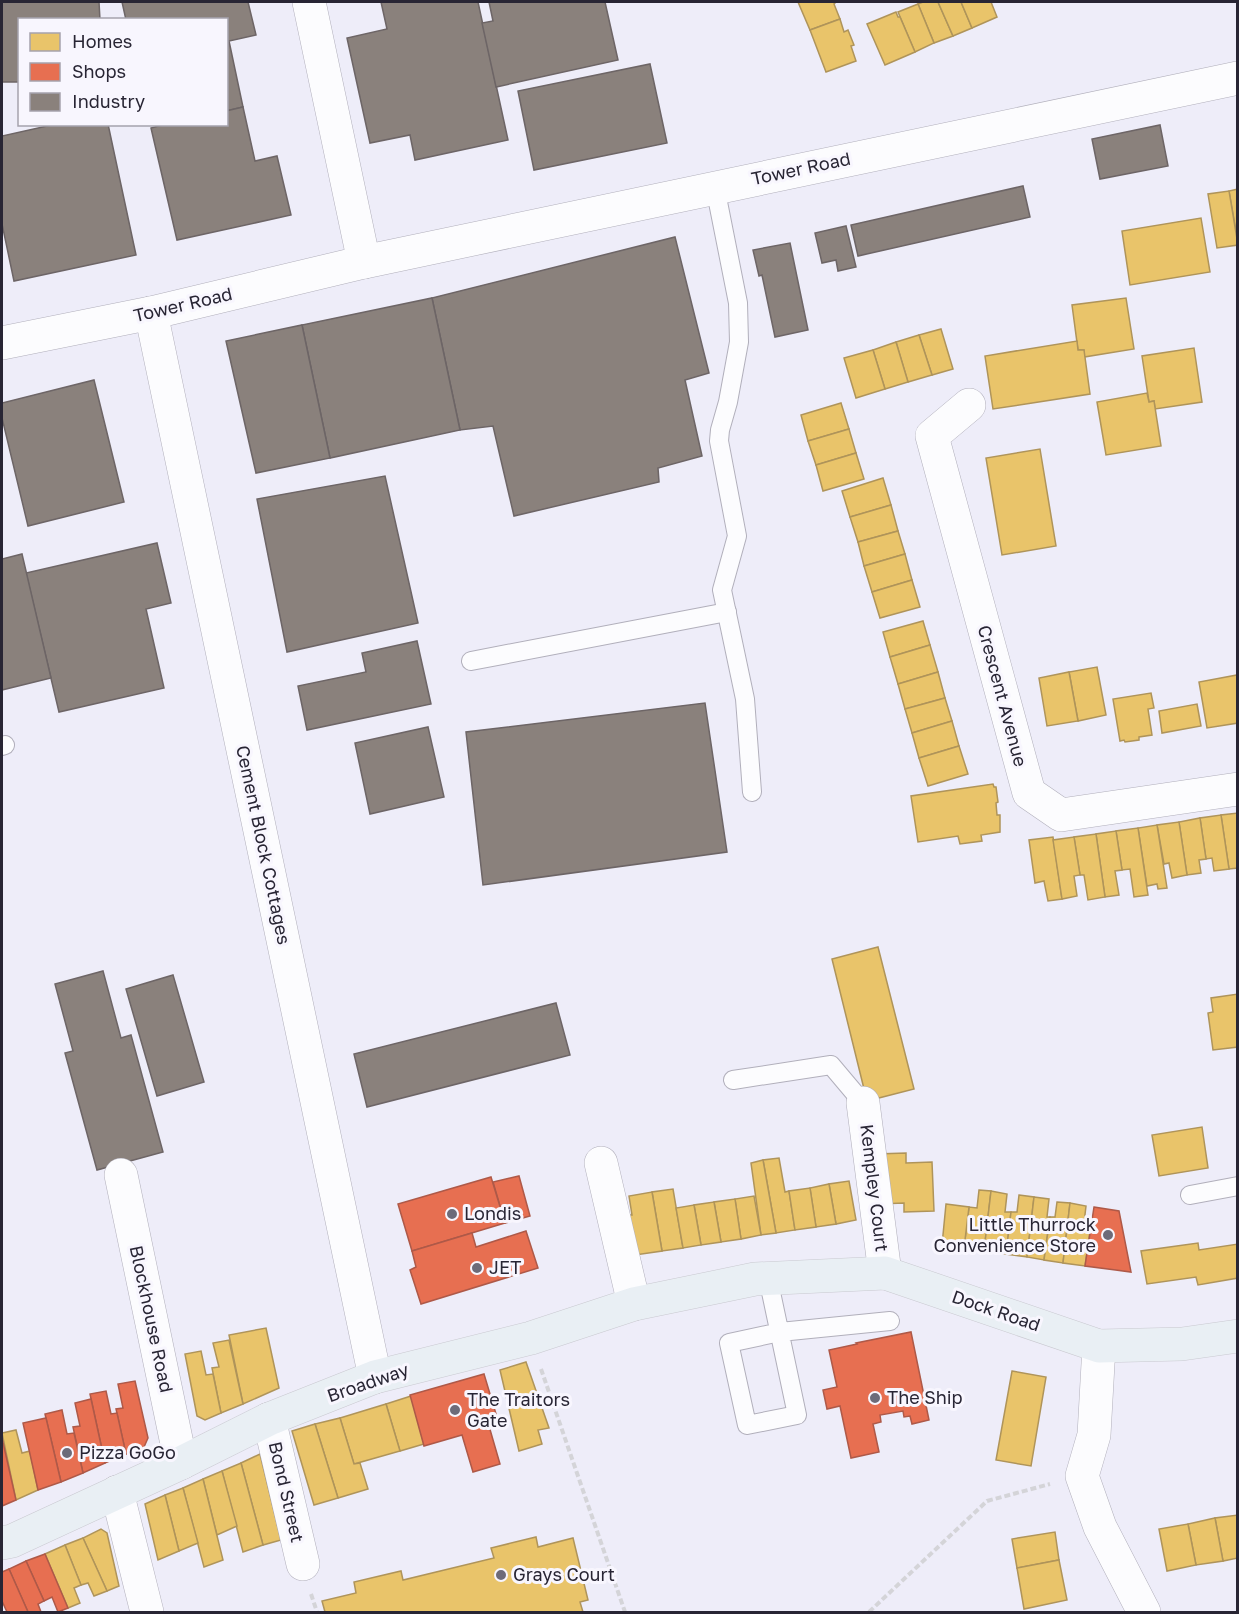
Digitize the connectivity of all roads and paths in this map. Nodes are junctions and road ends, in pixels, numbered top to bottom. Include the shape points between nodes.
1 (309, 2) edge
2 (1238, 78) edge
3 (715, 187) junction
4 (364, 262) junction
5 (152, 313) junction
6 (2, 343) edge
7 (969, 405) dead end
8 (727, 612) junction
9 (471, 661) dead end
10 (1238, 789) edge
11 (752, 792) dead end
12 (733, 1080) dead end
13 (863, 1103) joint
14 (601, 1163) dead end
15 (121, 1175) dead end
16 (1238, 1186) edge
17 (1190, 1195) dead end
18 (885, 1273) junction
19 (762, 1279) junction
20 (634, 1304) junction
21 (890, 1321) dead end
22 (780, 1332) junction
23 (1238, 1336) edge
24 (531, 1338) junction
25 (1099, 1346) junction
26 (375, 1377) junction
27 (269, 1419) junction
28 (181, 1463) junction
29 (1083, 1476) junction
30 (117, 1492) junction
31 (2, 1543) edge
32 (303, 1564) dead end
33 (147, 1612) edge
34 (625, 1612) edge
35 (869, 1612) edge
36 (1144, 1612) edge

1 - 4 street
2 - 3 street, Tower Road
3 - 4 street, Tower Road
3 - 8 lane via 738,303 739,342 719,441 737,536 722,590
4 - 5 street, Tower Road
5 - 6 street, Tower Road
5 - 26 street, Cement Block Cottages
7 - 10 street, Crescent Avenue via 932,436 1029,793 1061,815
8 - 9 lane
8 - 11 lane via 745,699
12 - 13 lane via 831,1065
13 - 18 street, Kempley Court
14 - 20 street
15 - 28 street, Blockhouse Road
16 - 17 lane
18 - 19 main road, Dock Road
18 - 25 main road, Dock Road
19 - 20 main road, Broadway
19 - 22 lane
20 - 24 main road, Broadway
21 - 22 lane
22 - 22 lane via 797,1414 747,1425 729,1343
23 - 25 main road, Dock Road via 1182,1344
24 - 26 main road, Broadway
24 - 34 path
25 - 29 street via 1094,1435
26 - 27 main road, Broadway
27 - 28 main road, Broadway
27 - 32 street, Bond Street
28 - 30 main road, Broadway
29 - 35 path via 987,1501
29 - 36 street via 1100,1527
30 - 31 main road, Broadway
30 - 33 street

